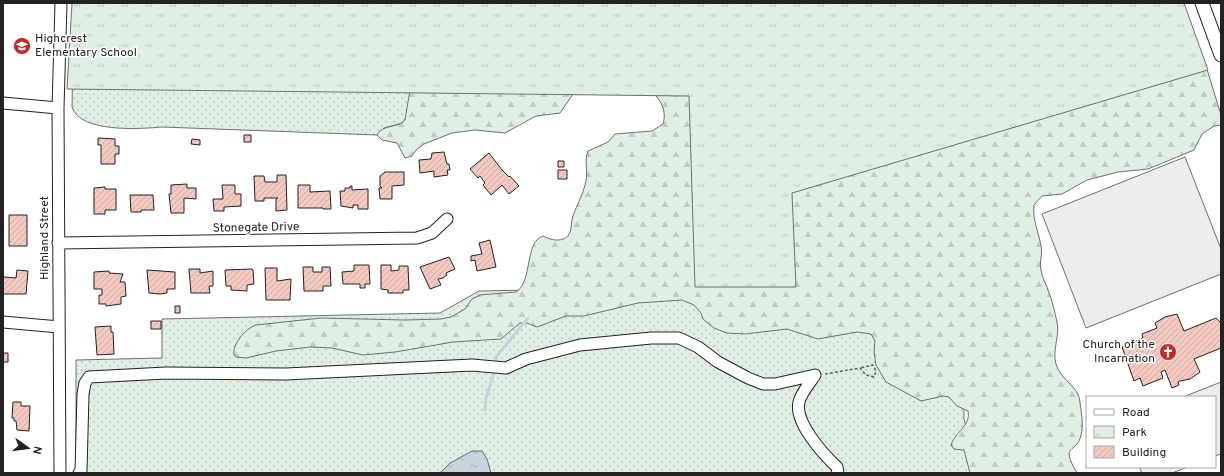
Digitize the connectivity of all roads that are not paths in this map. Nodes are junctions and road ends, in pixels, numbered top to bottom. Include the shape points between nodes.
1 (61, 3) edge
2 (1202, 3) edge
3 (1221, 55) edge
4 (3, 103) edge
5 (58, 108) junction
6 (447, 218) dead end
7 (58, 243) junction
8 (3, 322) edge
9 (59, 327) junction
10 (839, 472) edge
11 (60, 473) edge
12 (79, 473) edge

1 - 5 street, Highland Street
2 - 3 main road
4 - 5 street
5 - 7 street, Highland Street
6 - 7 street, Stonegate Drive via 432,233 417,238
7 - 9 street, Highland Street
8 - 9 street
9 - 11 street, Highland Street
10 - 12 street via 802,422 799,402 815,375 775,384 763,384 718,362 698,347 680,338 651,338 580,345 526,359 506,368 449,365 380,371 286,374 166,373 89,377 83,394

